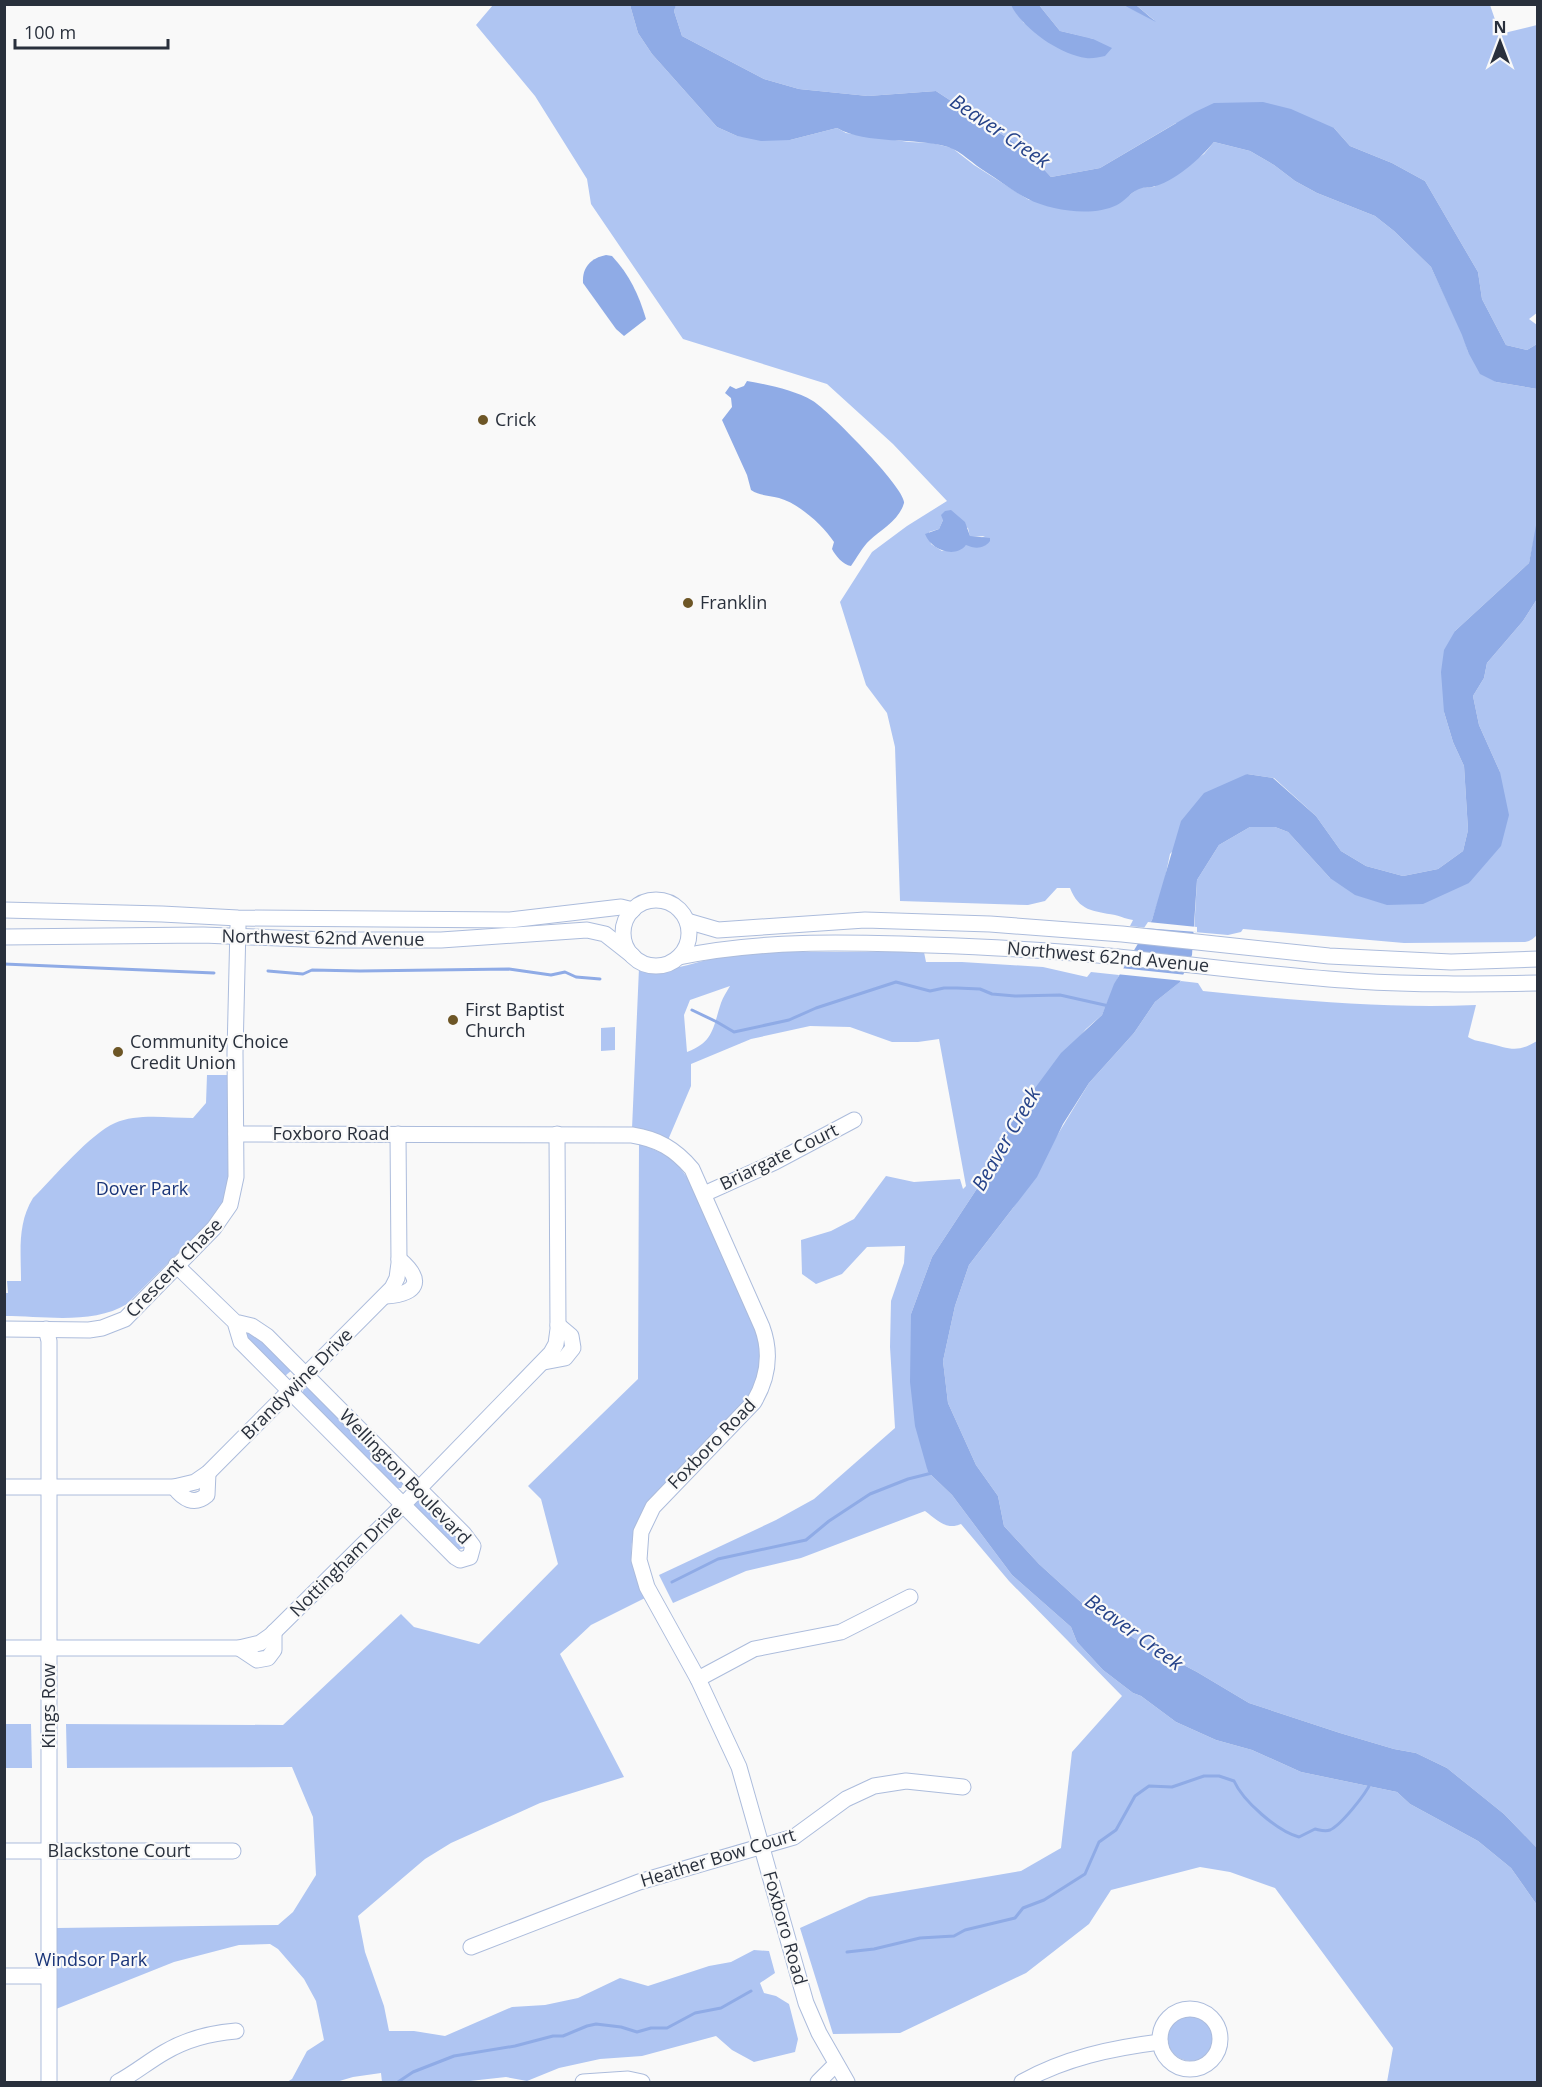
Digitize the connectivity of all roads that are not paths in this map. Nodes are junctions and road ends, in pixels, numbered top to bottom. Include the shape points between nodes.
1 (4, 910) edge
2 (633, 910) junction
3 (238, 918) junction
4 (687, 921) junction
5 (238, 936) junction
6 (4, 937) edge
7 (633, 956) junction
8 (679, 957) junction
9 (1538, 960) edge
10 (1538, 983) edge
11 (854, 1120) dead end
12 (236, 1134) junction
13 (398, 1134) junction
14 (557, 1134) junction
15 (704, 1194) junction
16 (176, 1265) junction
17 (236, 1322) junction
18 (4, 1329) edge
19 (46, 1329) junction
20 (306, 1375) junction
21 (289, 1392) junction
22 (4, 1487) edge
23 (50, 1487) junction
24 (419, 1488) junction
25 (403, 1505) junction
26 (910, 1597) dead end
27 (4, 1647) edge
28 (49, 1648) junction
29 (698, 1679) junction
30 (963, 1787) dead end
31 (761, 1845) junction
32 (4, 1851) edge
33 (49, 1851) junction
34 (233, 1851) dead end
35 (471, 1947) dead end
36 (4, 1976) edge
37 (48, 1976) junction
38 (236, 2031) dead end
39 (1160, 2042) junction
40 (836, 2065) junction
41 (49, 2082) edge
42 (118, 2082) edge
43 (584, 2082) edge
44 (642, 2082) edge
45 (818, 2082) edge
46 (847, 2082) edge
47 (1022, 2082) edge

1 - 3 street, Northwest 62nd Avenue
2 - 3 street, Northwest 62nd Avenue via 621,907 510,920
2 - 4 street via 656,900 680,910
2 - 7 street via 623,933
3 - 5 street, Crescent Chase
4 - 8 street via 687,946
4 - 9 street, Northwest 62nd Avenue via 718,930 865,920 990,924 1329,956 1451,962
5 - 6 street, Northwest 62nd Avenue
5 - 7 street, Northwest 62nd Avenue via 441,940 587,930 605,934
5 - 12 street, Crescent Chase
7 - 8 street via 643,964 656,966
8 - 10 street, Northwest 62nd Avenue via 791,943 1006,948 1356,981
11 - 15 street, Briargate Court
12 - 13 street, Foxboro Road
12 - 16 street, Crescent Chase via 236,1177 230,1205 214,1228
13 - 14 street, Foxboro Road
13 - 20 street, Brandywine Drive via 397,1278 386,1296
14 - 15 street, Foxboro Road via 632,1135 660,1142 687,1163
14 - 24 street, Nottingham Drive via 555,1344 544,1362
15 - 29 street, Foxboro Road via 762,1327 768,1365 754,1402 661,1497 641,1532 642,1574
16 - 17 street, Wellington Boulevard
16 - 19 street, Crescent Chase via 125,1319 102,1328
17 - 20 street, Wellington Boulevard via 258,1329
17 - 21 street, Wellington Boulevard via 241,1342
18 - 19 street, Crescent Chase
19 - 23 street, Kings Row
20 - 21 street, Brandywine Drive
20 - 24 street, Wellington Boulevard
21 - 23 street, Brandywine Drive via 195,1482 174,1487
21 - 25 street, Wellington Boulevard
22 - 23 street, Brandywine Drive
23 - 28 street, Kings Row
24 - 25 street, Nottingham Drive
24 - 25 street, Wellington Boulevard via 471,1542 470,1557 455,1557
25 - 28 street, Nottingham Drive via 260,1643 239,1648
26 - 29 street via 841,1632 754,1649
27 - 28 street, Nottingham Drive
28 - 33 street, Kings Row
29 - 31 street, Foxboro Road via 739,1767
30 - 31 street, Heather Bow Court via 906,1781 874,1786 846,1799 794,1837
31 - 35 street, Heather Bow Court via 610,1892
31 - 40 street, Foxboro Road via 806,2003
32 - 33 street, Blackstone Court
33 - 34 street, Blackstone Court
33 - 37 street, Kings Row
36 - 37 street
37 - 41 street, Kings Row
38 - 42 street via 182,2043
39 - 39 street via 1166,2057 1186,2069 1202,2067 1215,2057 1221,2042 1217,2025 1206,2013 1190,2009 1168,2019
39 - 47 street via 1083,2057
40 - 45 street
40 - 46 street, Foxboro Road
43 - 44 street

